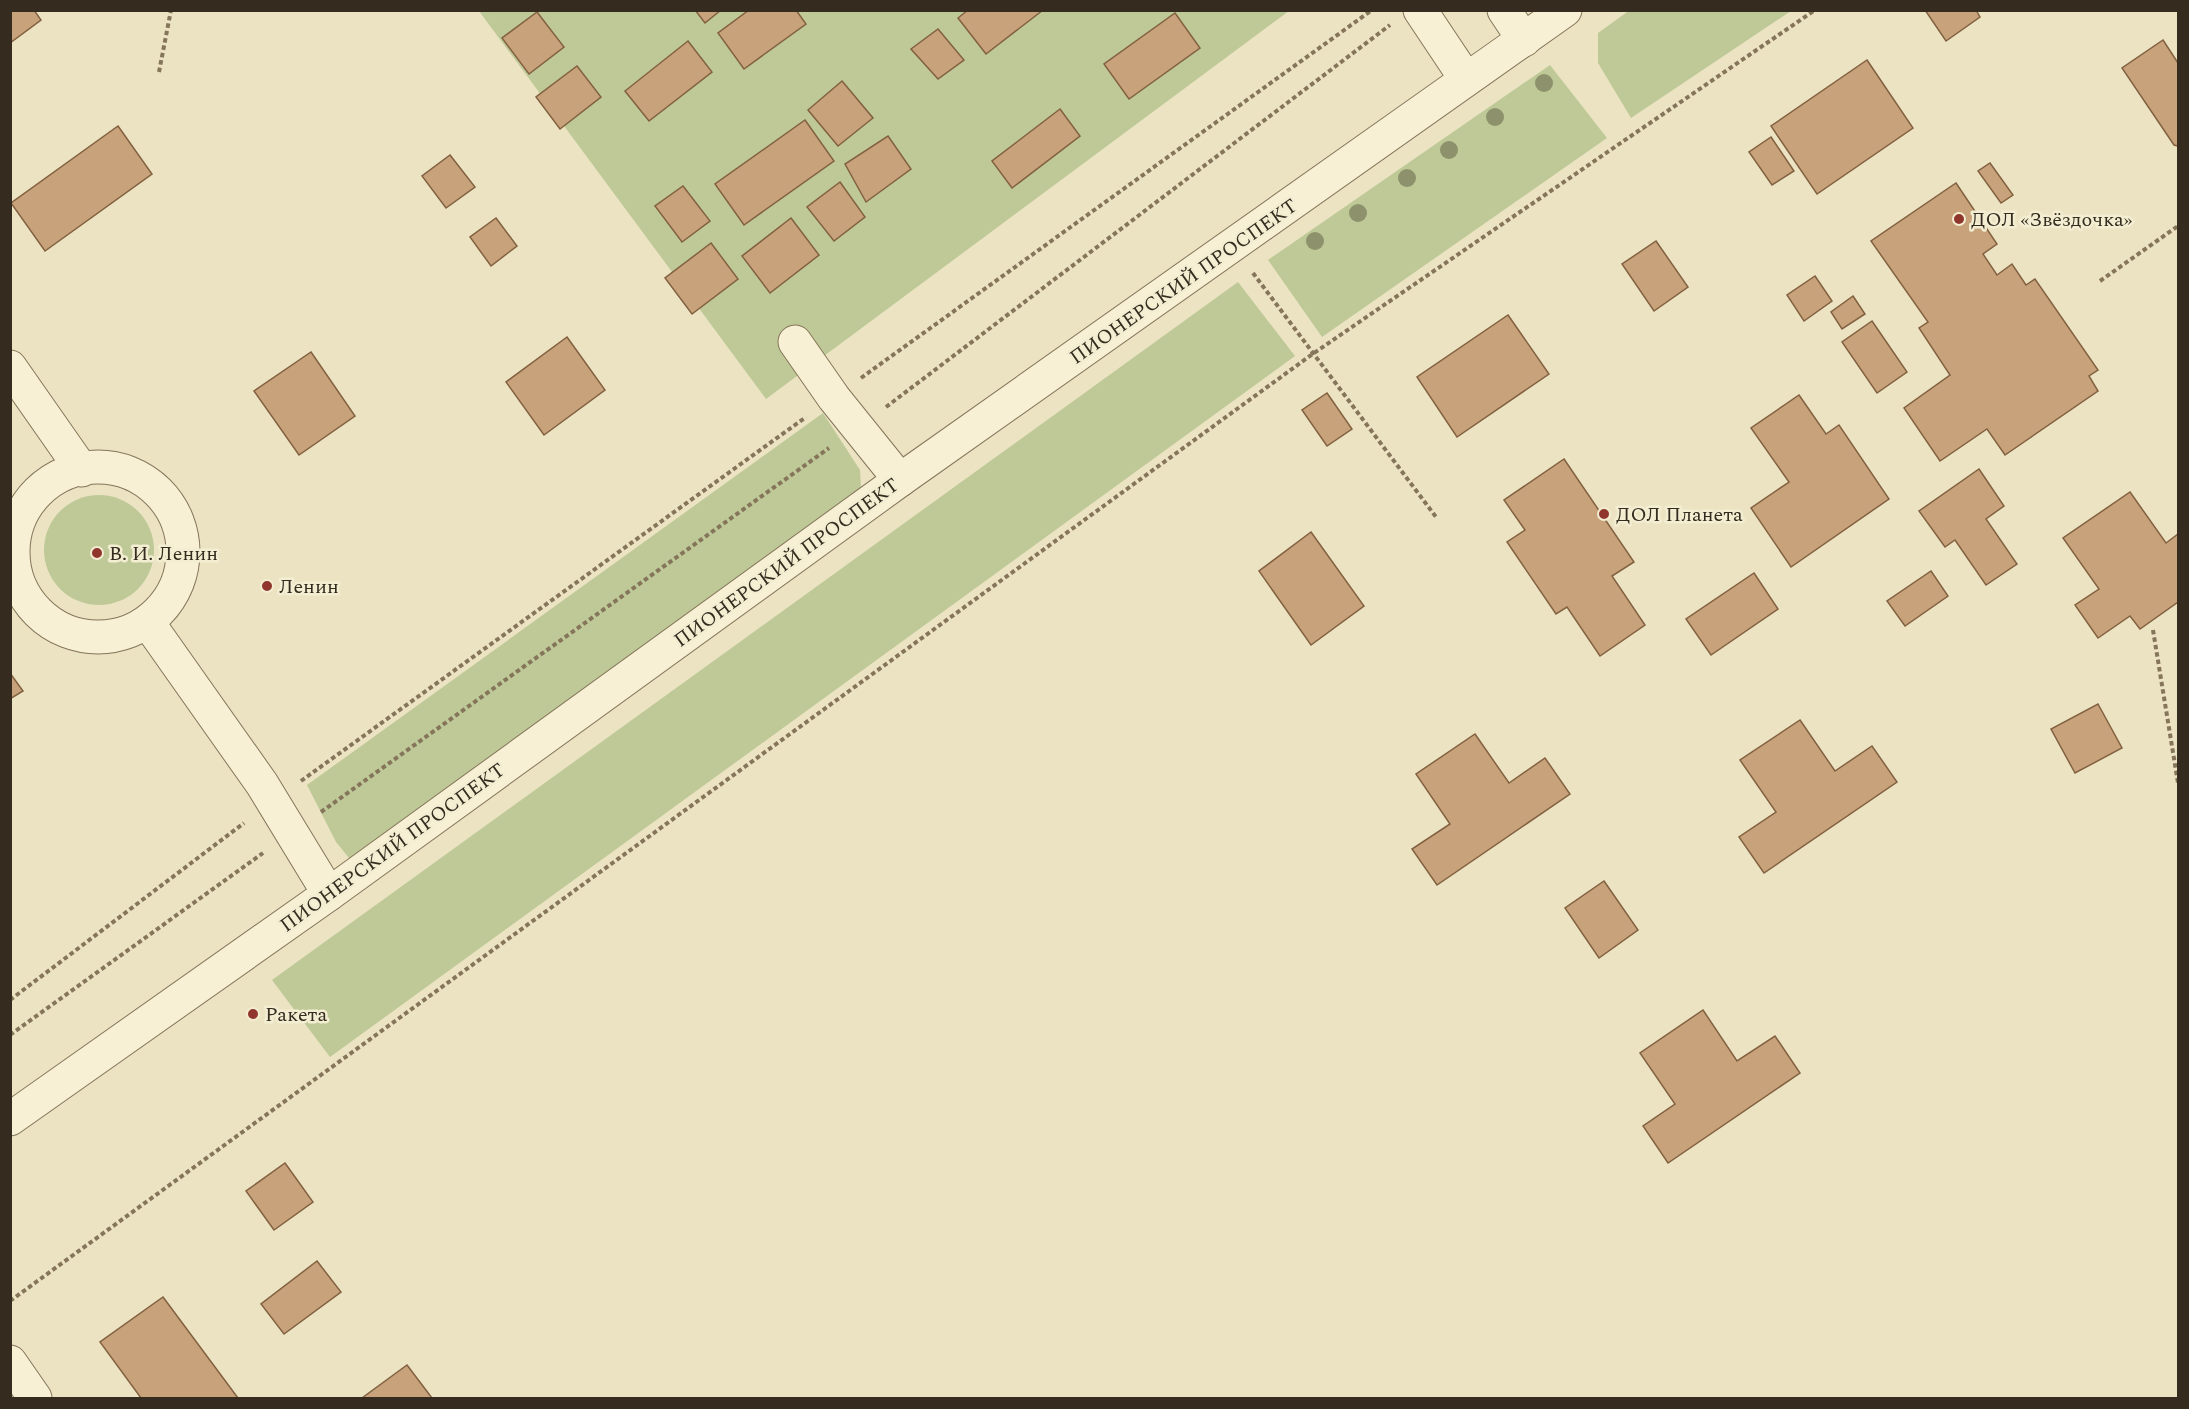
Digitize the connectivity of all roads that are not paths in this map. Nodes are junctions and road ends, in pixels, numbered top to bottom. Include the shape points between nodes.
1 (1420, 10) edge
2 (1504, 10) edge
3 (1565, 10) edge
4 (1524, 40) junction
5 (1466, 80) junction
6 (795, 342) dead end
7 (10, 367) edge
8 (82, 470) junction
9 (900, 480) junction
10 (16, 505) edge
11 (149, 624) junction
12 (328, 894) junction
13 (10, 1119) edge
14 (10, 1362) edge
15 (35, 1398) edge

1 - 5 street
2 - 4 street
3 - 4 street, ПИОНЕРСКИЙ ПРОСПЕКТ
4 - 5 street, ПИОНЕРСКИЙ ПРОСПЕКТ
5 - 9 street, ПИОНЕРСКИЙ ПРОСПЕКТ
6 - 9 street
7 - 8 street
8 - 10 street via 66,472
8 - 11 street via 103,466 132,473 148,482 176,517 184,556 173,595
9 - 12 street, ПИОНЕРСКИЙ ПРОСПЕКТ
10 - 11 street via 15,573 27,600 46,621 73,635 98,638 128,633
11 - 12 street via 273,801
12 - 13 street, ПИОНЕРСКИЙ ПРОСПЕКТ
14 - 15 street

